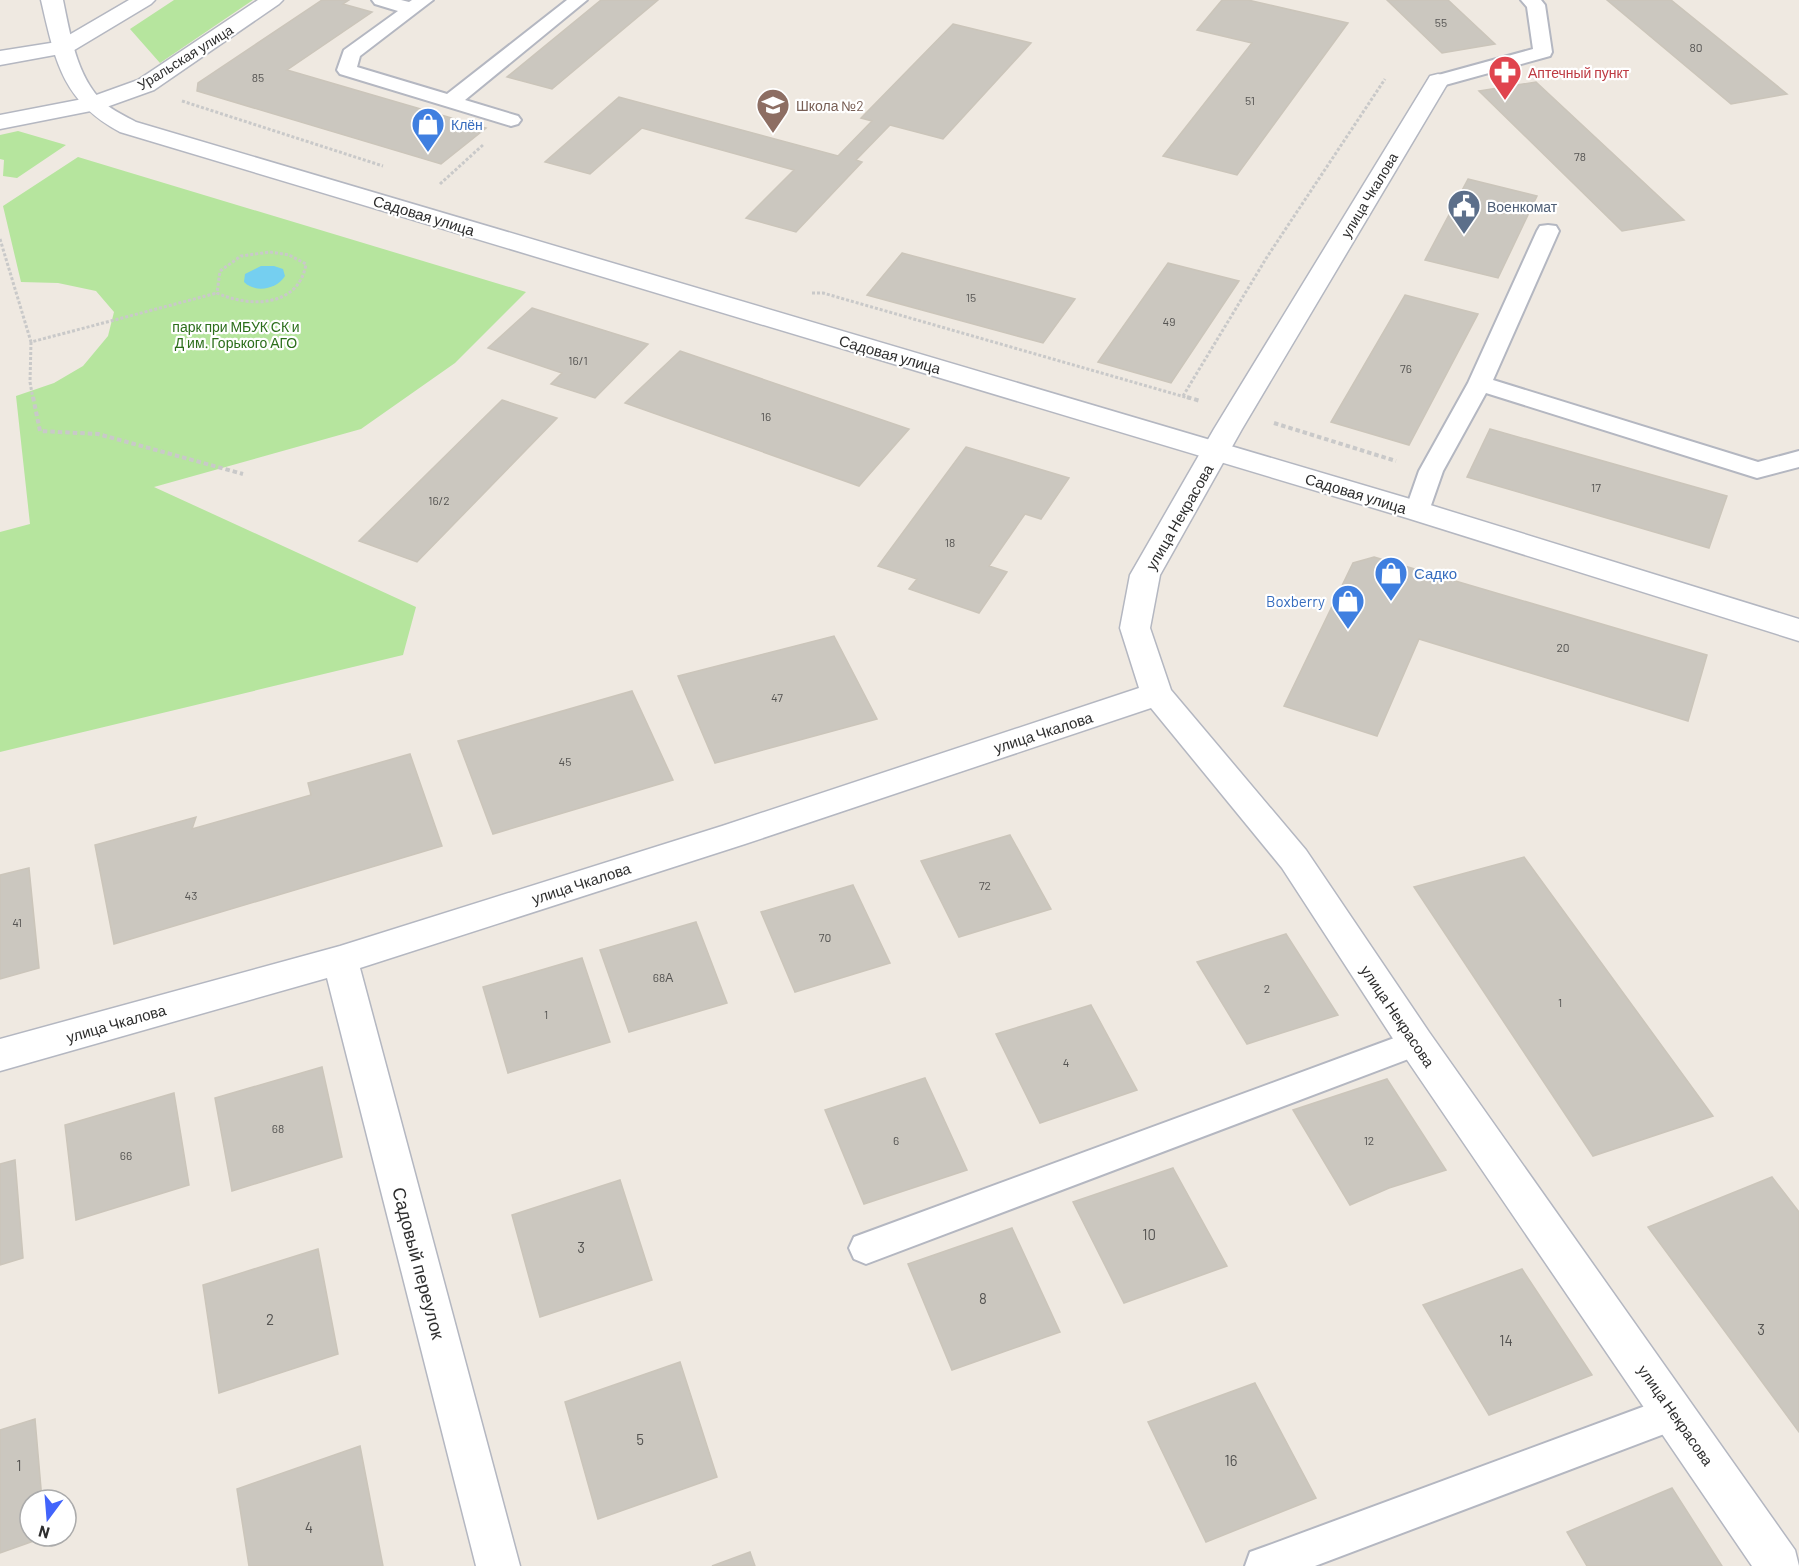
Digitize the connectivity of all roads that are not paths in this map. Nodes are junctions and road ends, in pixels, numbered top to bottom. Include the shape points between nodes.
1 (52, 0) edge
2 (144, 0) edge
3 (272, 0) edge
4 (381, 0) edge
5 (578, 0) edge
6 (1530, 0) edge
7 (418, 4) edge
8 (63, 47) junction
9 (0, 58) edge
10 (1438, 81) joint
11 (450, 102) junction
12 (93, 104) junction
13 (511, 120) road end
14 (0, 122) edge
15 (1548, 231) dead end
16 (1480, 383) junction
17 (1217, 452) junction
18 (1799, 459) edge
19 (1417, 511) junction
20 (1799, 630) edge
21 (1157, 694) junction
22 (340, 960) junction
23 (1416, 1043) junction
24 (0, 1055) edge
25 (866, 1248) dead end
26 (1675, 1413) junction
27 (498, 1566) edge
28 (1264, 1566) edge
29 (1779, 1566) edge

1 - 8 street, Садовая улица
2 - 8 street
3 - 12 street, Уральская улица via 146,85
4 - 7 lane
5 - 11 lane
6 - 10 lane, улица Чкалова via 1536,5 1543,52
7 - 11 lane via 351,54 347,70
8 - 9 street
8 - 12 street, Садовая улица
10 - 17 street, улица Чкалова
11 - 13 lane
12 - 14 street, Уральская улица
12 - 17 street, Садовая улица via 128,127
15 - 16 lane
16 - 18 lane via 1757,470
16 - 19 lane via 1431,471
17 - 19 street, Садовая улица
17 - 21 street, улица Некрасова via 1145,576 1135,628
19 - 20 street, Садовая улица
21 - 22 street, улица Чкалова
21 - 23 street, улица Некрасова via 1294,859
22 - 24 street, улица Чкалова
22 - 27 street, Садовый переулок
23 - 25 lane
23 - 26 street, улица Некрасова
26 - 28 lane
26 - 29 street, улица Некрасова

